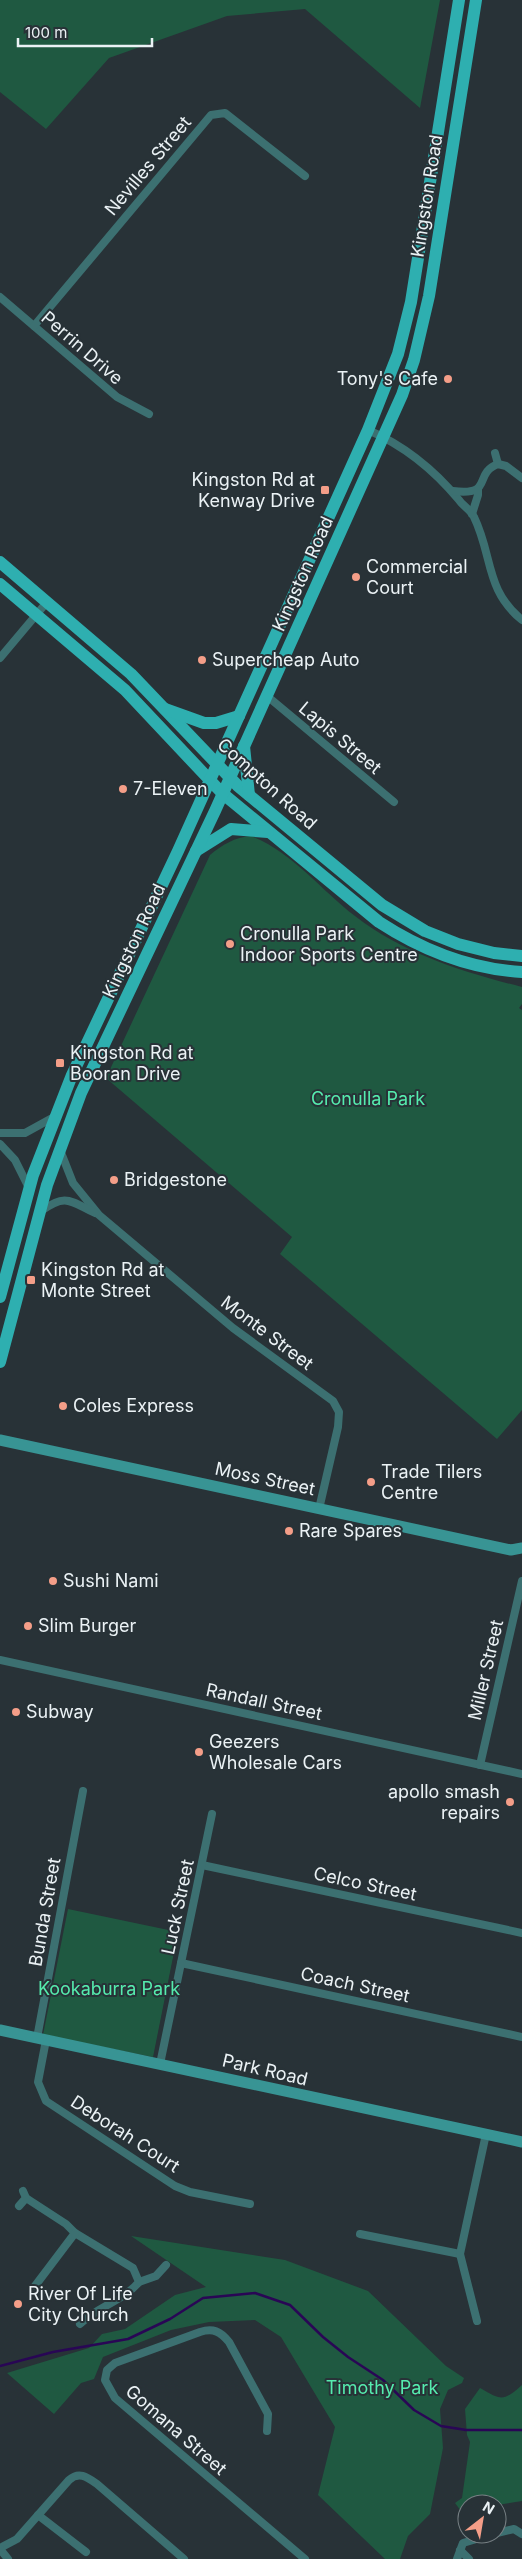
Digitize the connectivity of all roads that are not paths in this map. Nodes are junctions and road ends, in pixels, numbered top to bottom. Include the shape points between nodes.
1 (459, 0) edge
2 (476, 0) edge
3 (305, 176) dead end
4 (0, 297) edge
5 (34, 326) junction
6 (149, 414) dead end
7 (368, 430) junction
8 (383, 436) junction
9 (495, 453) dead end
10 (498, 464) junction
11 (522, 478) edge
12 (478, 489) junction
13 (452, 490) junction
14 (472, 514) junction
15 (0, 562) edge
16 (0, 584) edge
17 (47, 602) junction
18 (36, 615) junction
19 (522, 620) edge
20 (0, 658) edge
21 (267, 696) junction
22 (165, 709) junction
23 (239, 716) junction
24 (244, 746) junction
25 (217, 765) junction
26 (229, 778) junction
27 (210, 781) junction
28 (222, 793) junction
29 (249, 795) junction
30 (394, 802) dead end
31 (268, 832) junction
32 (196, 851) junction
33 (522, 956) edge
34 (522, 972) edge
35 (54, 1117) junction
36 (0, 1133) edge
37 (0, 1144) edge
38 (59, 1148) junction
39 (29, 1188) junction
40 (39, 1212) junction
41 (99, 1215) junction
42 (0, 1297) edge
43 (0, 1362) edge
44 (0, 1440) edge
45 (319, 1509) junction
46 (522, 1548) edge
47 (522, 1581) edge
48 (0, 1660) edge
49 (480, 1765) junction
50 (522, 1774) edge
51 (82, 1791) dead end
52 (212, 1814) dead end
53 (202, 1864) junction
54 (522, 1933) edge
55 (181, 1963) junction
56 (0, 2030) edge
57 (522, 2037) edge
58 (42, 2039) junction
59 (160, 2064) junction
60 (486, 2134) junction
61 (522, 2142) edge
62 (250, 2204) dead end
63 (19, 2206) dead end
64 (75, 2233) junction
65 (360, 2234) dead end
66 (460, 2254) junction
67 (166, 2265) dead end
68 (139, 2282) junction
69 (35, 2286) dead end
70 (477, 2321) dead end
71 (80, 2324) dead end
72 (267, 2432) dead end
73 (38, 2515) junction
74 (507, 2531) edge
75 (522, 2534) edge
76 (463, 2544) edge
77 (0, 2549) edge
78 (460, 2550) junction
79 (86, 2552) dead end
80 (8, 2559) edge
81 (184, 2559) edge
82 (305, 2559) edge
83 (457, 2559) edge
84 (469, 2559) edge

1 - 7 main road, Kingston Road via 411,302 396,361
2 - 8 main road, Kingston Road via 424,320 414,360
3 - 5 street, Nevilles Street via 225,113 211,115
4 - 5 street, Perrin Drive
5 - 6 street, Perrin Drive via 116,398
7 - 8 street
7 - 23 main road, Kingston Road
8 - 13 street
8 - 21 main road, Kingston Road
9 - 10 street
10 - 11 street via 510,468
10 - 12 street via 488,471
12 - 13 street via 471,492
12 - 14 street
13 - 14 street
14 - 19 street via 496,590
15 - 17 main road, Compton Road
16 - 18 main road, Compton Road
17 - 18 street
17 - 22 main road, Compton Road via 113,658
18 - 20 street
18 - 27 main road, Compton Road via 124,690
21 - 24 main road, Kingston Road
21 - 30 street, Lapis Street
22 - 23 main road via 204,723
22 - 25 main road, Compton Road
23 - 25 main road, Kingston Road
24 - 26 main road, Kingston Road
24 - 29 main road
25 - 26 main road, Compton Road
25 - 27 main road, Kingston Road
26 - 28 main road, Kingston Road
26 - 29 main road, Compton Road
27 - 28 main road, Compton Road
27 - 35 main road, Kingston Road
28 - 31 main road, Compton Road
28 - 32 main road, Kingston Road
29 - 33 main road, Compton Road via 369,894 410,923 458,944
31 - 32 main road via 231,829
31 - 34 main road, Compton Road via 366,912 404,937 457,960 486,968
32 - 38 main road, Kingston Road via 81,1093
35 - 36 street via 25,1133
35 - 39 main road, Kingston Road
37 - 39 street via 15,1160
38 - 40 main road, Kingston Road
38 - 41 street, Monte Street via 73,1183
39 - 42 main road, Kingston Road
40 - 41 street, Monte Street via 62,1199
40 - 43 main road, Kingston Road
41 - 45 street, Monte Street via 233,1328 333,1401 339,1412 338,1426
44 - 45 street, Moss Street
45 - 46 street, Moss Street via 511,1550
47 - 49 street, Miller Street
48 - 49 street, Randall Street
49 - 50 street, Randall Street
51 - 58 street, Bunda Street
52 - 53 street, Luck Street
53 - 54 street, Celco Street
53 - 55 street, Luck Street
55 - 57 street, Coach Street
55 - 59 street, Luck Street
56 - 58 street, Park Road
58 - 59 street, Park Road
58 - 62 street, Deborah Court via 38,2082 46,2100 175,2186
59 - 60 street, Park Road
60 - 61 street, Park Road
60 - 66 street
63 - 64 street via 25,2194
64 - 68 street via 133,2268
64 - 69 street
65 - 66 street
66 - 70 street
67 - 68 street via 156,2276
68 - 71 street via 126,2295 98,2309
72 - 82 street, Gomana Street via 268,2414 221,2333 200,2332 115,2363 107,2370 105,2380 114,2398
73 - 77 street via 17,2540
73 - 79 street
73 - 81 street via 69,2480 81,2475 97,2484
74 - 75 street via 514,2529
76 - 78 street
77 - 80 street
78 - 83 street
78 - 84 street

